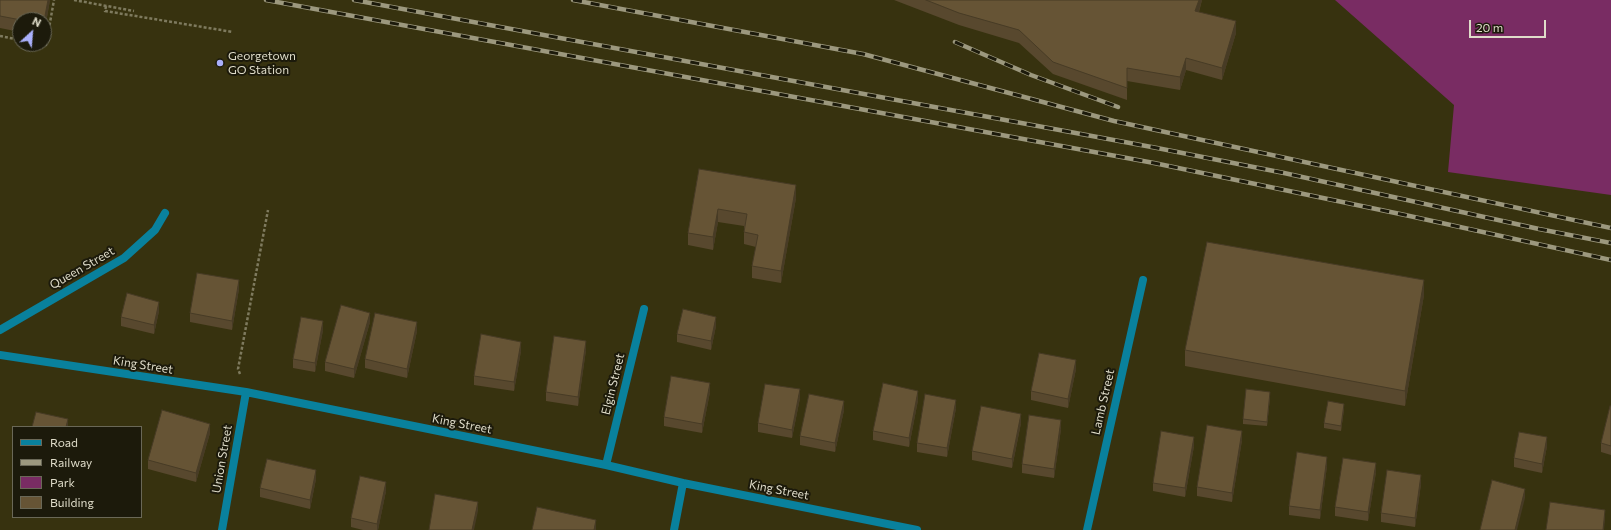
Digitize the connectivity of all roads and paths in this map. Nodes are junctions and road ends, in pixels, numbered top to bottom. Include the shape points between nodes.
1 (54, 0) edge
2 (74, 0) edge
3 (106, 6) junction
4 (134, 11) dead end
5 (52, 12) edge
6 (233, 32) dead end
7 (0, 36) edge
8 (12, 38) edge
9 (268, 210) dead end
10 (165, 213) dead end
11 (1143, 280) dead end
12 (644, 309) dead end
13 (0, 330) edge
14 (0, 355) edge
15 (246, 392) junction
16 (606, 466) junction
17 (683, 483) junction
18 (222, 530) edge
19 (674, 530) edge
20 (917, 530) edge
21 (1087, 530) edge

1 - 5 path
2 - 3 path
3 - 4 path
3 - 6 path via 105,11
7 - 8 path
9 - 15 path via 238,369
10 - 13 street, Queen Street via 155,230 124,258
11 - 21 street, Lamb Street
12 - 16 street, Elgin Street
14 - 15 street, King Street
15 - 16 street, King Street
15 - 18 street, Union Street
16 - 17 street, King Street
17 - 19 street
17 - 20 street, King Street

